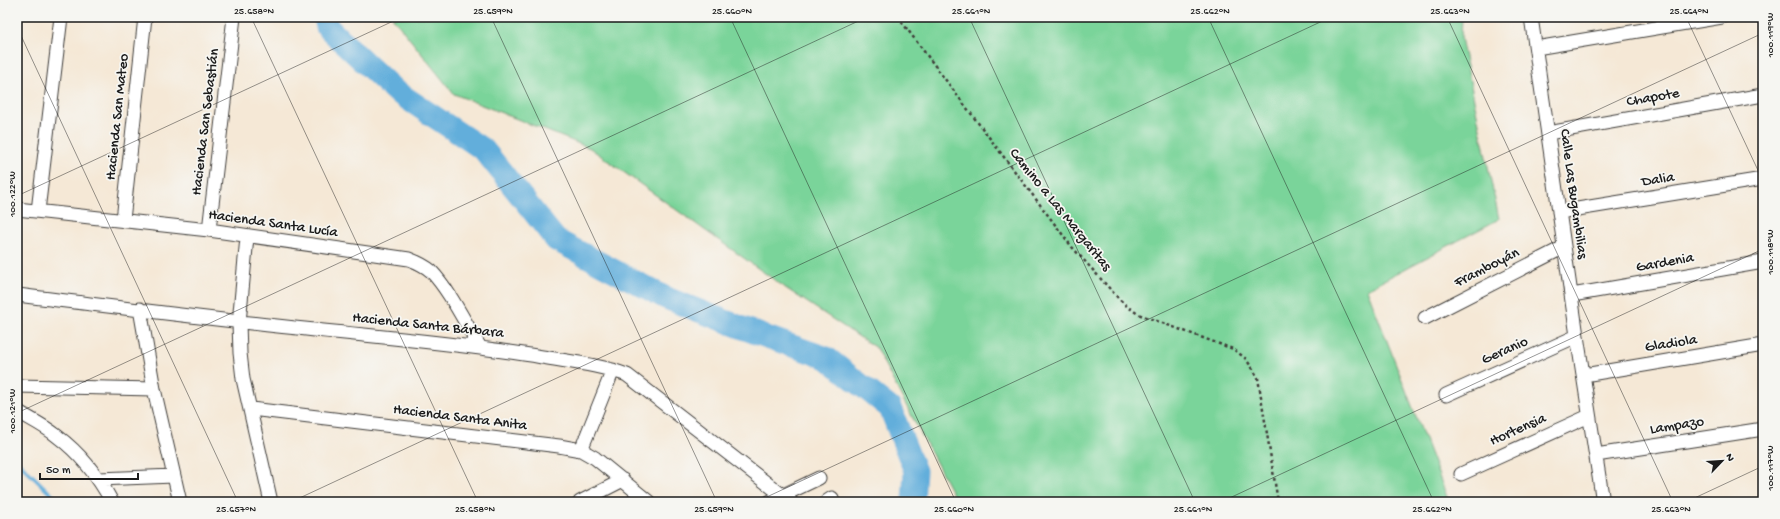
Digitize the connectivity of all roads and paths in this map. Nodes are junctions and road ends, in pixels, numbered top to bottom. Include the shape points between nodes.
1 (62, 17) edge
2 (145, 17) edge
3 (234, 17) edge
4 (898, 17) edge
5 (1531, 17) edge
6 (1722, 17) edge
7 (1536, 48) junction
8 (1763, 95) edge
9 (1548, 133) junction
10 (1763, 179) edge
11 (17, 209) edge
12 (38, 211) junction
13 (1559, 212) junction
14 (123, 220) junction
15 (209, 230) junction
16 (248, 237) junction
17 (1564, 247) junction
18 (1763, 262) edge
19 (1572, 294) junction
20 (17, 296) edge
21 (140, 309) junction
22 (1425, 318) dead end
23 (239, 323) junction
24 (1577, 336) junction
25 (1763, 345) edge
26 (480, 347) junction
27 (613, 370) junction
28 (1584, 375) junction
29 (17, 386) edge
30 (154, 389) junction
31 (1446, 395) dead end
32 (251, 409) junction
33 (17, 411) edge
34 (1589, 416) junction
35 (1763, 429) edge
36 (581, 450) junction
37 (1596, 455) junction
38 (1461, 474) dead end
39 (174, 476) junction
40 (819, 478) dead end
41 (99, 479) junction
42 (623, 480) junction
43 (788, 499) edge
44 (112, 502) edge
45 (180, 502) edge
46 (272, 502) edge
47 (580, 502) edge
48 (649, 502) edge
49 (769, 502) edge
50 (1278, 502) edge
51 (1603, 502) edge

1 - 12 street
2 - 14 street, Hacienda San Mateo
3 - 15 street, Hacienda San Sebastián
4 - 50 path, Camino a Las Margaritas via 1072,247 1128,308 1233,349 1249,363 1258,378 1261,392
5 - 7 street, Calle Las Bugambilias
6 - 7 street
7 - 9 street, Calle Las Bugambilias
8 - 9 street, Chapote
9 - 13 street, Calle Las Bugambilias
10 - 13 street, Dalia
11 - 12 street, Hacienda Santa Lucía
12 - 14 street, Hacienda Santa Lucía
13 - 17 street, Calle Las Bugambilias
14 - 15 street, Hacienda Santa Lucía
15 - 16 street, Hacienda Santa Lucía
16 - 23 street
16 - 26 street, Hacienda Santa Lucía via 409,259 420,264 431,271
17 - 19 street, Calle Las Bugambilias
17 - 22 street, Framboyán
18 - 19 street, Gardenia
19 - 24 street, Calle Las Bugambilias
20 - 21 street, Hacienda Santa Bárbara
21 - 23 street, Hacienda Santa Bárbara
21 - 30 street
23 - 26 street, Hacienda Santa Bárbara
23 - 32 street via 243,379
24 - 28 street, Calle Las Bugambilias
24 - 31 street, Geranio
25 - 28 street, Gladiola
26 - 27 street, Hacienda Santa Bárbara
27 - 36 street
27 - 43 street, Hacienda Santa Bárbara via 627,375
28 - 34 street, Calle Las Bugambilias
29 - 30 street
30 - 39 street
32 - 36 street, Hacienda Santa Anita
32 - 46 street
33 - 41 street via 57,436 83,459
34 - 37 street, Calle Las Bugambilias
34 - 38 street, Hortensia
35 - 37 street, Lampazo
36 - 42 street, Hacienda Santa Anita
37 - 51 street, Calle Las Bugambilias
39 - 41 street
39 - 45 street
40 - 43 street
41 - 44 street
42 - 47 street
42 - 48 street, Hacienda Santa Anita
43 - 49 street

